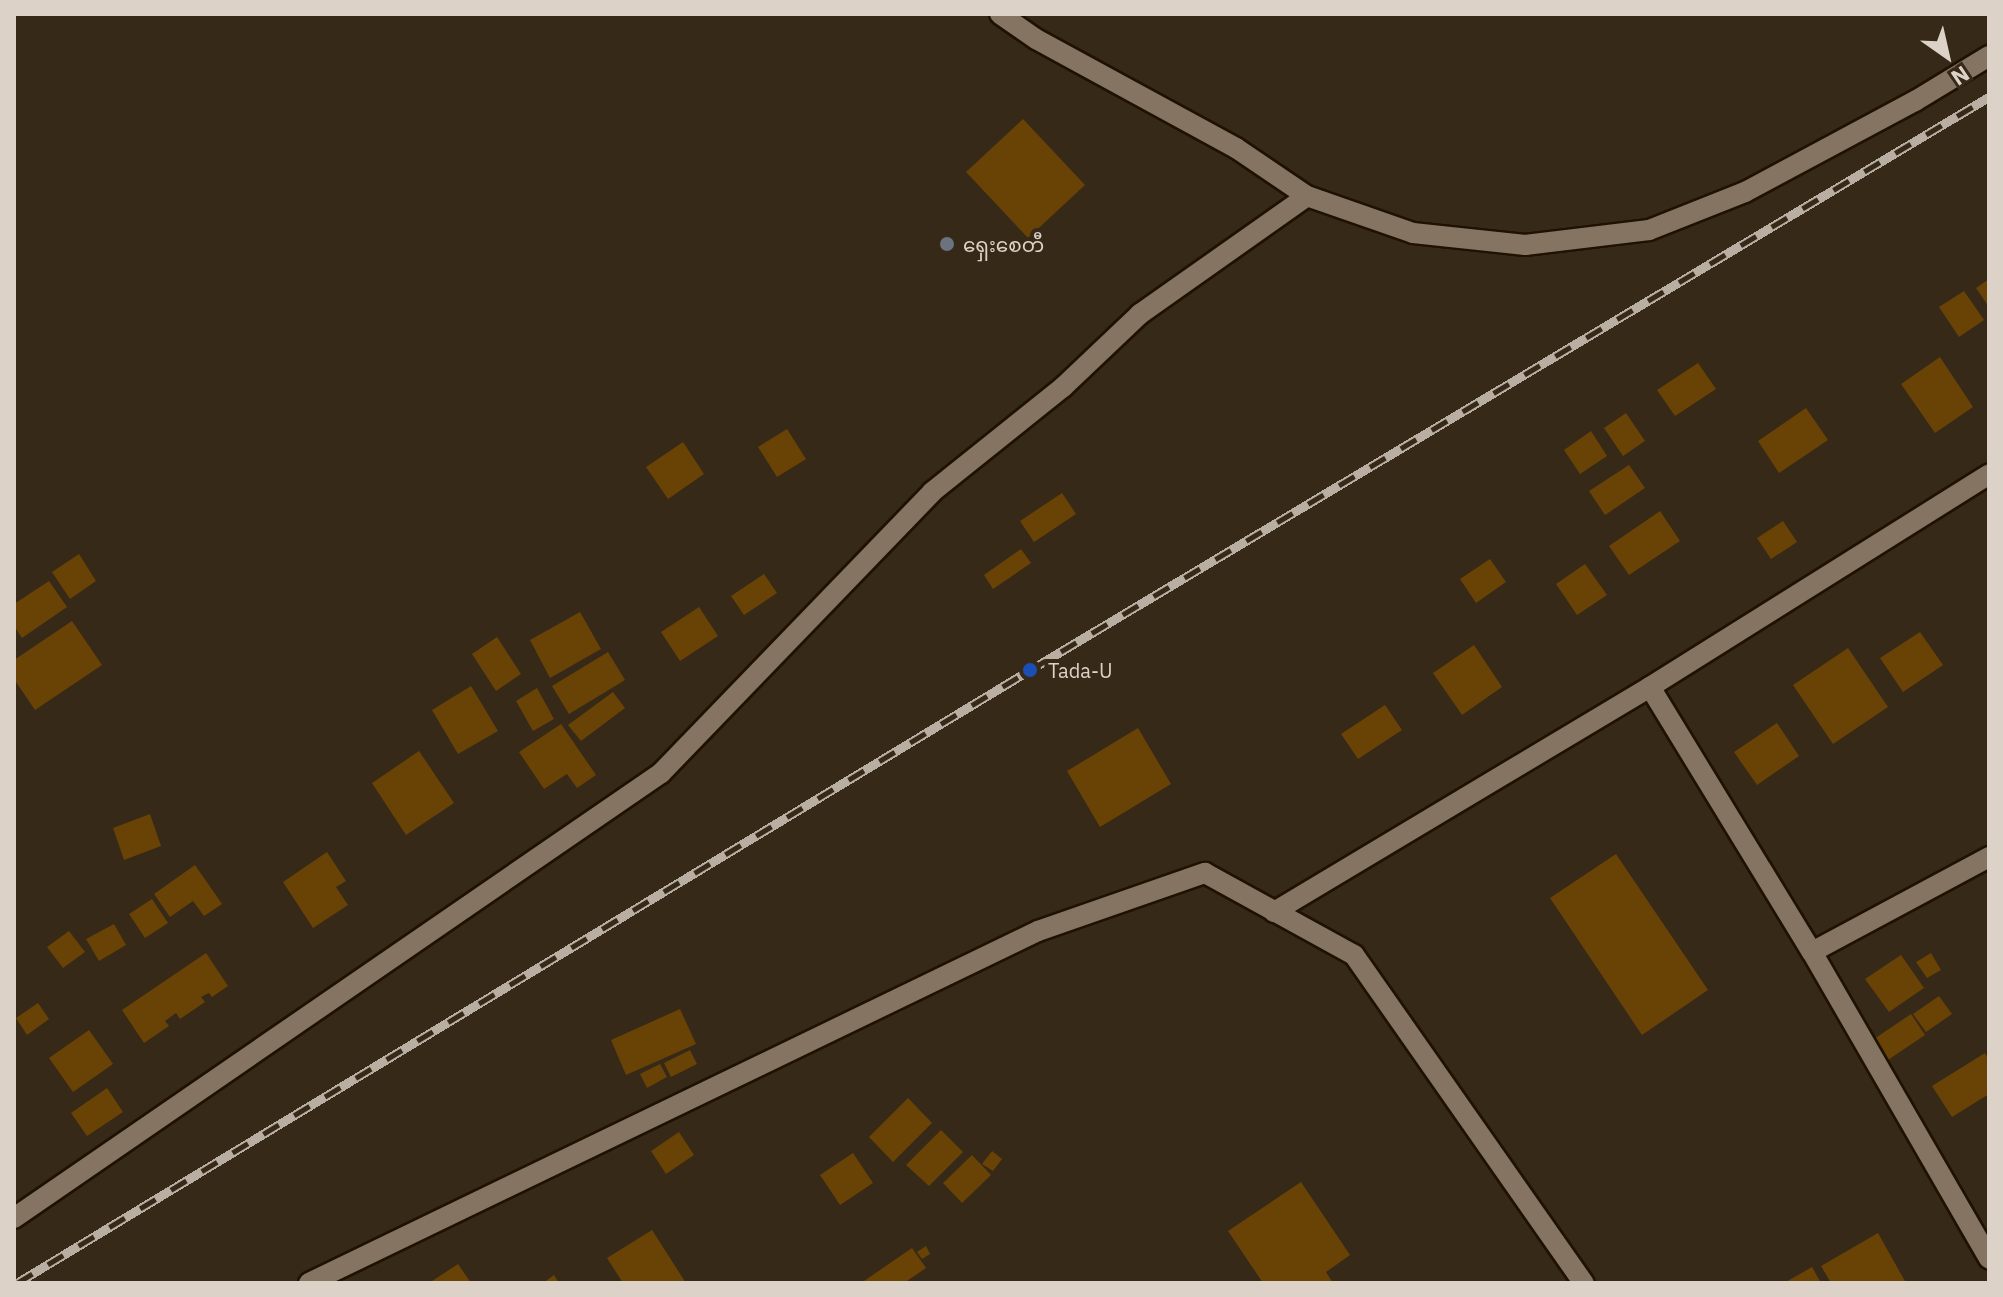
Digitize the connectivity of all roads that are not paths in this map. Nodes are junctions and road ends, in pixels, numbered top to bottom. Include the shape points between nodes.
1 (1000, 14) edge
2 (1989, 56) edge
3 (1307, 196) junction
4 (1989, 474) edge
5 (1650, 687) junction
6 (1989, 857) edge
7 (1274, 912) junction
8 (1812, 952) junction
9 (14, 1218) edge
10 (1989, 1258) edge
11 (342, 1276) edge
12 (309, 1283) edge
13 (1584, 1283) edge

1 - 3 street via 1236,148
2 - 3 street via 1745,192 1649,230 1525,245 1413,233
3 - 9 street via 1140,314 1063,387 932,492 661,773
4 - 5 street
5 - 7 street
5 - 8 street
6 - 8 street
7 - 11 street via 1205,873 1038,931
7 - 13 street via 1354,955
8 - 10 street
11 - 12 street

